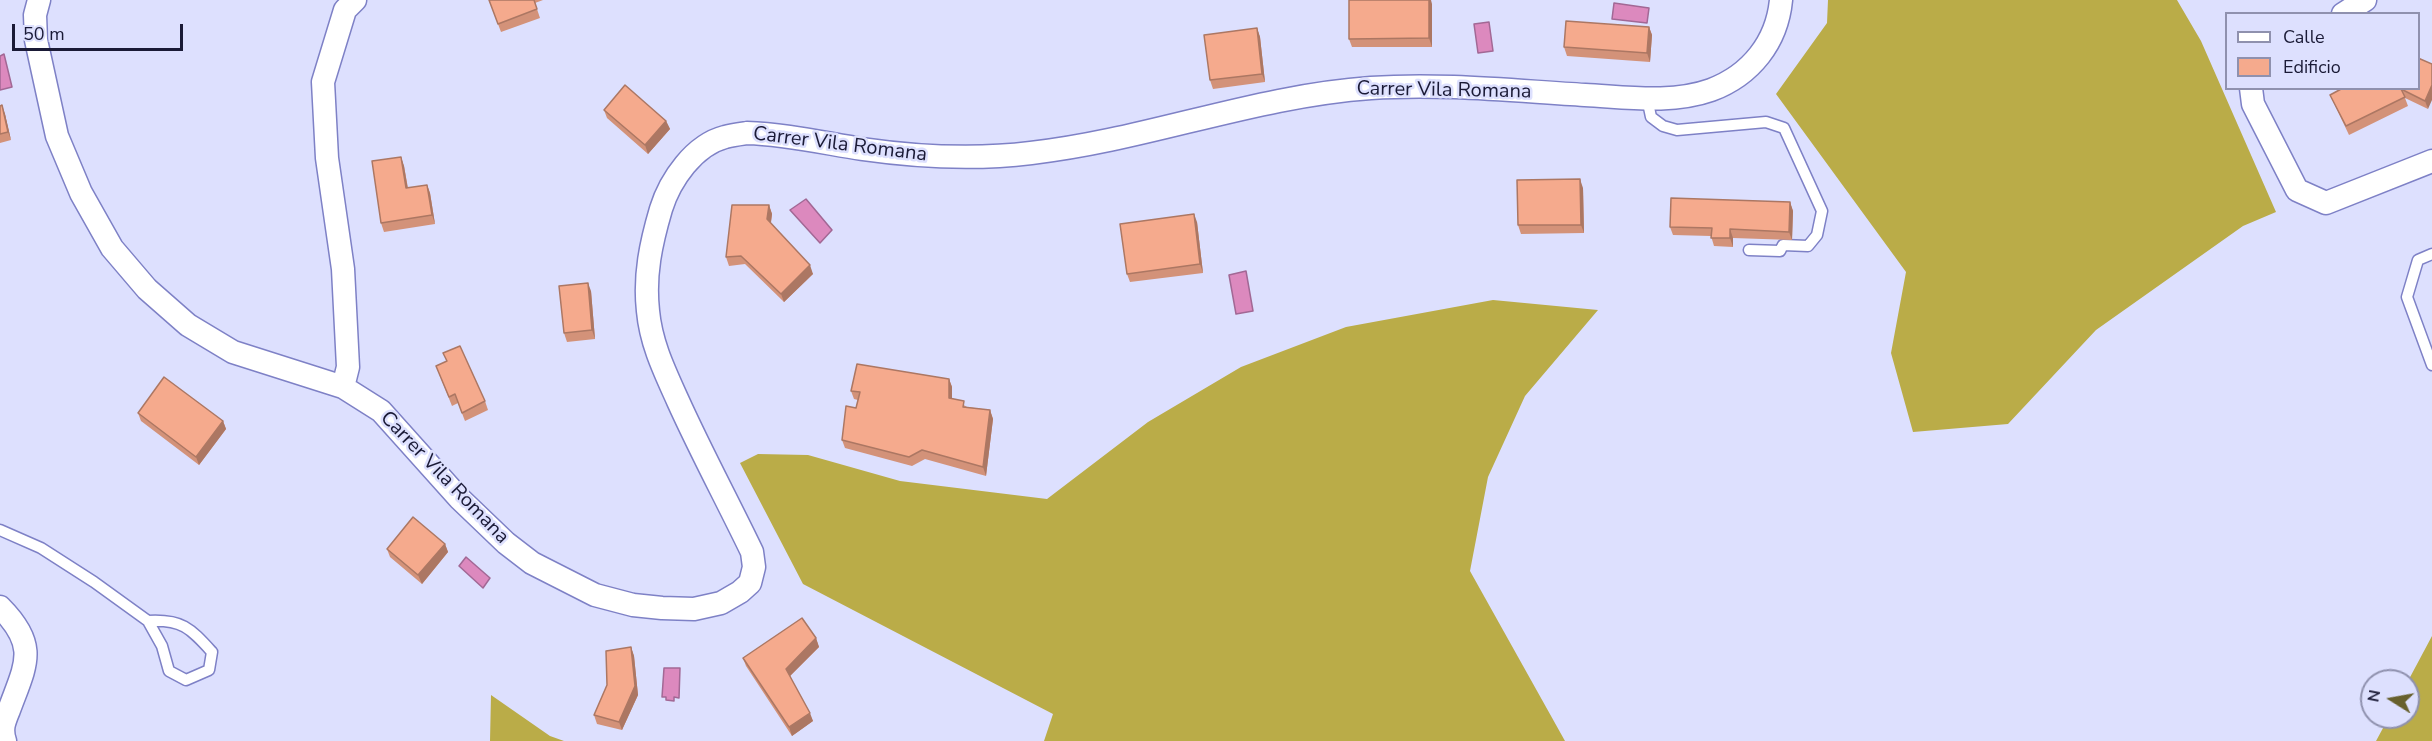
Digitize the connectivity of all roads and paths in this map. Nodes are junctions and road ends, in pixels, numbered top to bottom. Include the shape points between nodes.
1 (39, 0) edge
2 (355, 0) edge
3 (1781, 0) edge
4 (2365, 0) edge
5 (2346, 12) edge
6 (2251, 90) edge
7 (1646, 98) junction
8 (2432, 161) edge
9 (1749, 250) dead end
10 (2432, 254) edge
11 (2432, 365) edge
12 (344, 387) junction
13 (0, 530) edge
14 (0, 606) edge
15 (148, 621) junction
16 (5, 741) edge

1 - 12 street, Carrer Vila Romana via 36,40 57,136 81,193 112,248 147,289 188,326 233,352
2 - 12 street via 345,10 323,82 327,158 343,269 348,367
3 - 7 street, Carrer Vila Romana via 1774,33 1760,56 1738,76 1710,90
4 - 5 street
6 - 8 street via 2253,105 2296,190 2326,203
7 - 9 lane via 1651,117 1677,130 1766,122 1784,128 1822,211 1817,236 1808,246 1783,245 1780,252
7 - 12 street, Carrer Vila Romana via 1373,87 1294,96 1120,137 1032,153 975,158 931,157 747,133 723,137 702,149 682,169 664,197 647,273 648,312 655,348 752,552 750,583 721,603 694,609 633,605 595,595 532,563 459,498 381,411
10 - 11 lane via 2418,260 2407,297
13 - 15 lane via 41,548
14 - 16 street via 22,633 28,652 1,730
15 - 15 lane via 162,646 169,671 186,680 209,670 212,651 191,629 168,620

